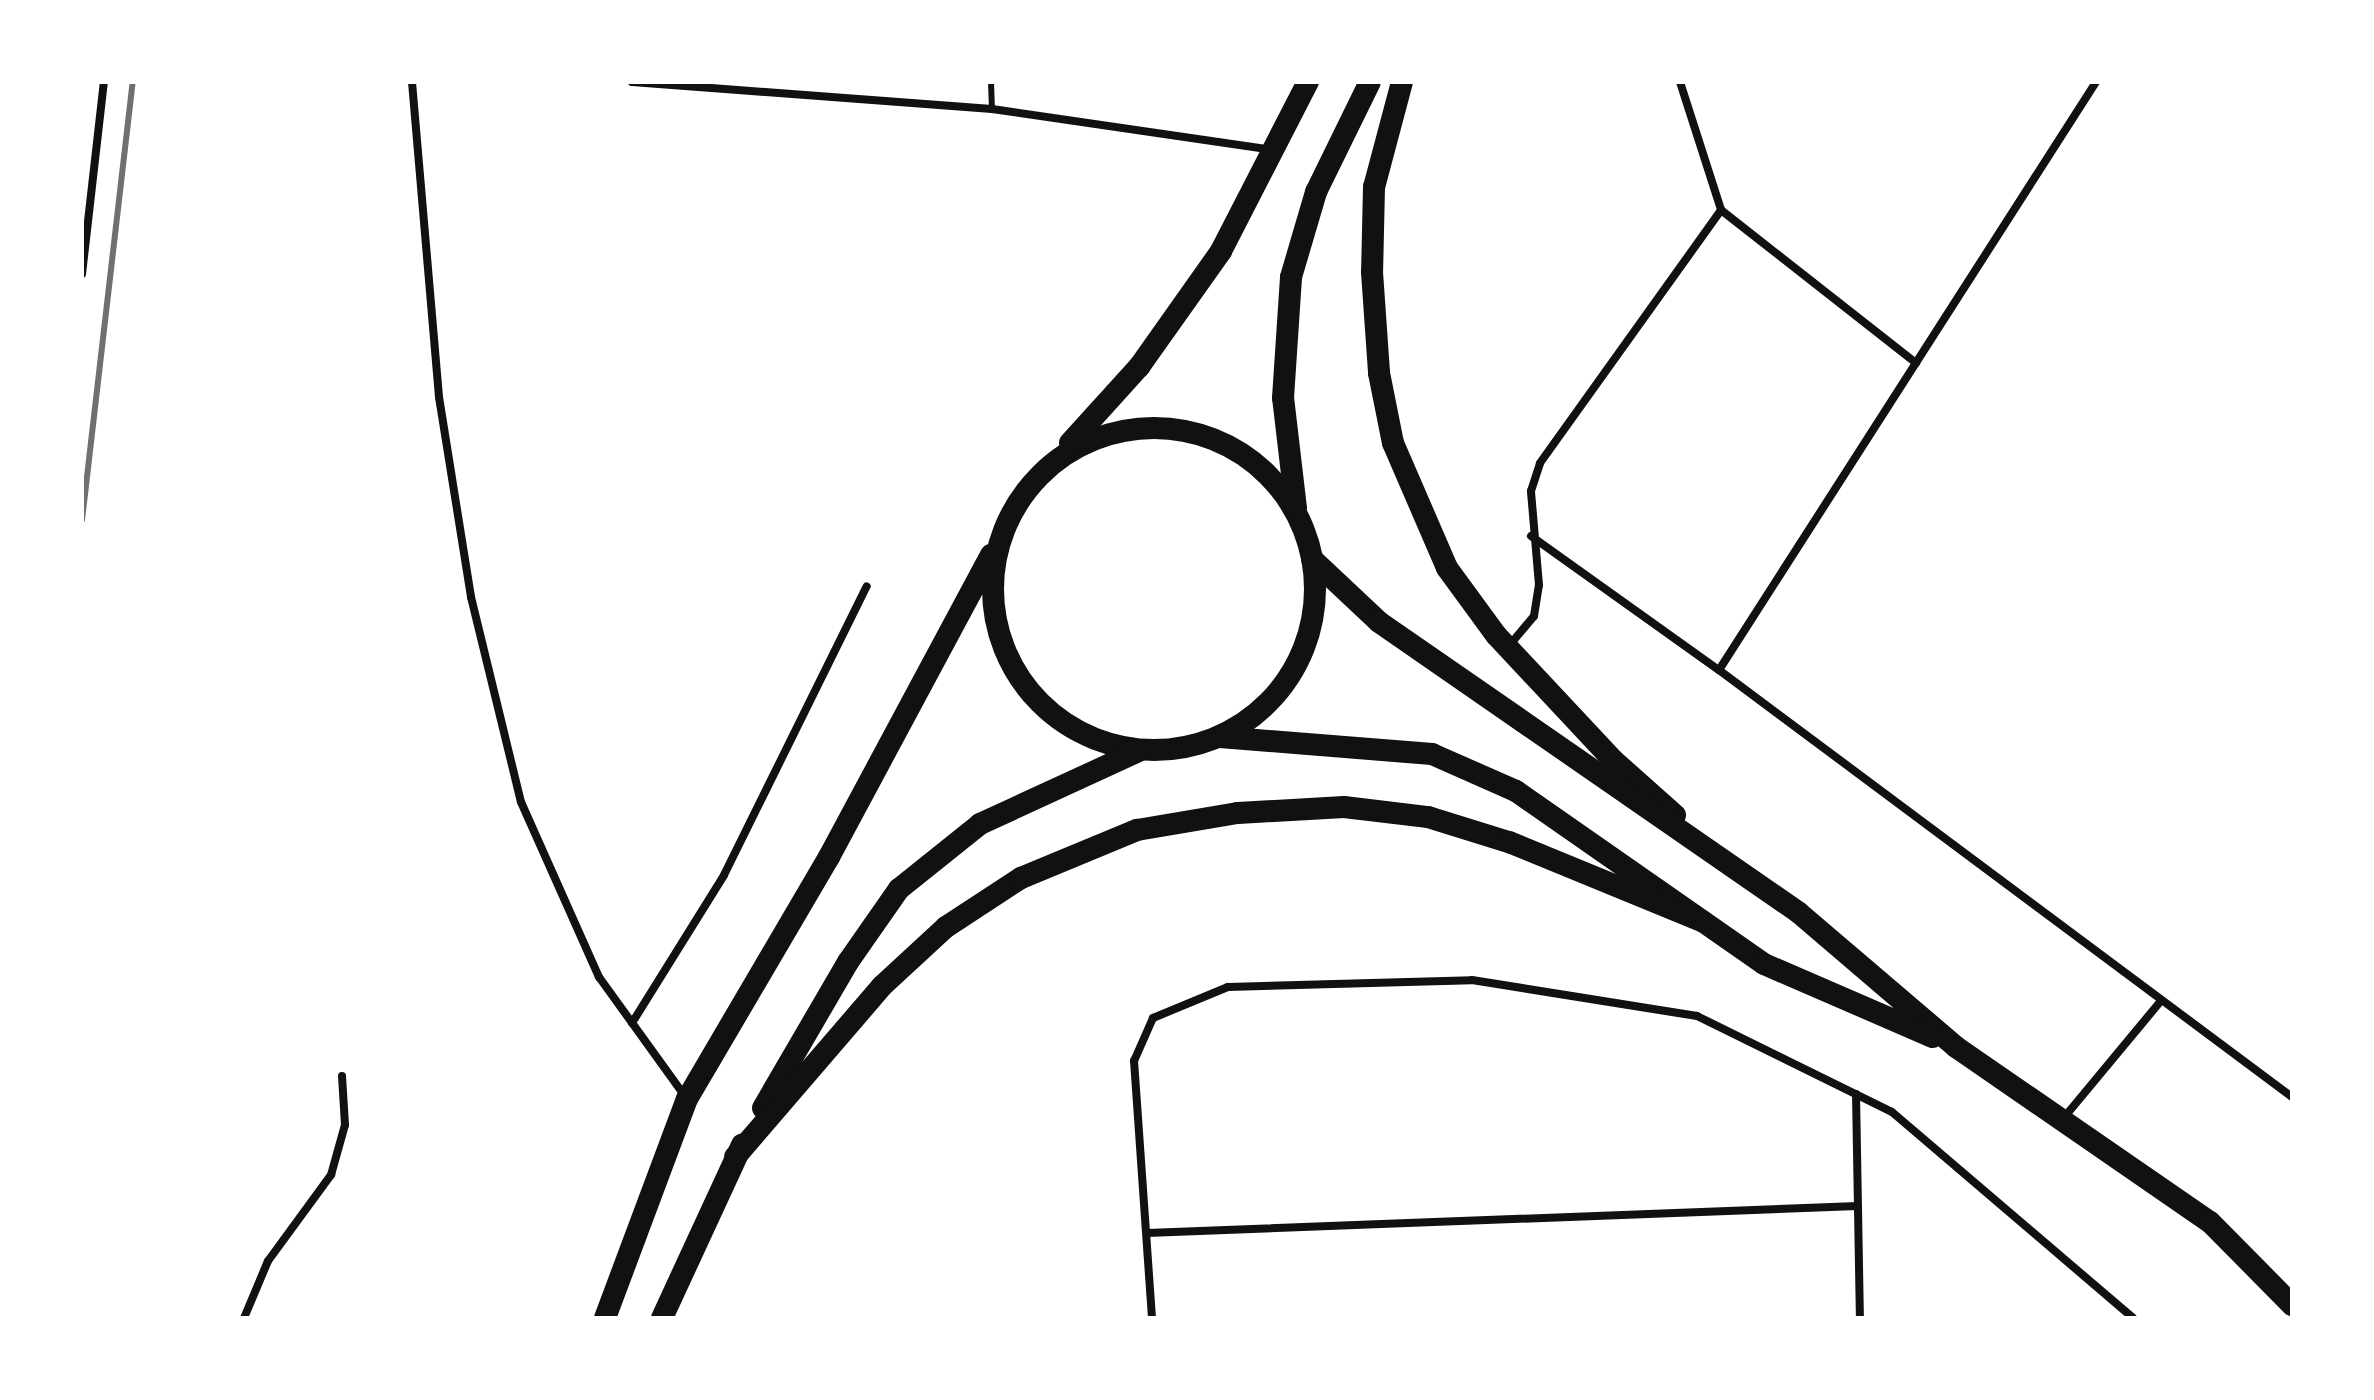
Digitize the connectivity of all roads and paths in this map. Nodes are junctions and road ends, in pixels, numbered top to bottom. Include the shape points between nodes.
1 (104, 82) edge
2 (412, 82) edge
3 (632, 82) edge
4 (991, 82) edge
5 (1308, 82) edge
6 (1370, 82) edge
7 (1402, 82) edge
8 (1680, 82) edge
9 (2096, 82) edge
10 (992, 109) junction
11 (1273, 150) junction
12 (1721, 210) junction
13 (82, 274) edge
14 (1916, 363) junction
15 (1053, 461) junction
16 (1296, 513) junction
17 (1001, 536) junction
18 (1531, 536) junction
19 (1312, 559) junction
20 (867, 586) dead end
21 (1508, 647) junction
22 (1719, 670) junction
23 (1220, 737) junction
24 (1141, 750) junction
25 (1732, 867) junction
26 (1702, 921) junction
27 (2160, 1002) junction
28 (632, 1023) junction
29 (1956, 1047) junction
30 (342, 1076) dead end
31 (1856, 1094) junction
32 (2292, 1097) edge
33 (687, 1099) junction
34 (2061, 1120) junction
35 (735, 1157) junction
36 (1857, 1206) junction
37 (1147, 1233) junction
38 (2292, 1305) edge
39 (244, 1318) edge
40 (605, 1318) edge
41 (662, 1318) edge
42 (1152, 1318) edge
43 (1860, 1318) edge
44 (2133, 1318) edge

1 - 13 street
2 - 28 street via 439,397 471,597 521,802 599,977
3 - 10 street
4 - 10 lane
5 - 11 highway
6 - 16 highway via 1316,192 1291,277 1283,398
7 - 21 highway via 1374,187 1372,272 1379,373 1393,443 1447,568
8 - 12 street
9 - 14 street
10 - 11 street
11 - 15 highway via 1221,251 1149,354
12 - 14 street
12 - 18 street via 1540,463 1531,491
14 - 22 street
15 - 16 highway via 1109,434 1140,426 1187,429 1231,446 1269,475
15 - 17 highway via 1021,495
16 - 19 highway
17 - 24 highway via 992,585 998,633 1019,678 1051,714 1072,727 1093,739
17 - 33 highway via 829,857
18 - 21 street via 1539,585 1534,616
18 - 22 street
19 - 23 highway via 1314,602 1306,644 1293,670 1257,714
19 - 25 highway via 1379,622
20 - 28 street via 724,875
21 - 25 highway via 1613,760
22 - 27 street
23 - 24 highway via 1181,749
23 - 26 highway via 1432,754 1516,791
24 - 35 highway via 980,824 899,889 848,962
25 - 29 highway via 1798,912
26 - 29 highway via 1764,964
26 - 35 highway via 1509,842 1428,817 1344,807 1238,813 1137,830 1021,878 946,927 882,986
27 - 32 street
27 - 34 street
28 - 33 street
29 - 34 highway
30 - 39 street via 345,1125 331,1175 268,1261
31 - 36 street
31 - 37 street via 1697,1016 1472,980 1228,987 1153,1018 1134,1061
31 - 44 street via 1892,1112
33 - 40 highway
34 - 38 highway via 2210,1222
35 - 41 highway
36 - 37 street
36 - 43 street
37 - 42 street

